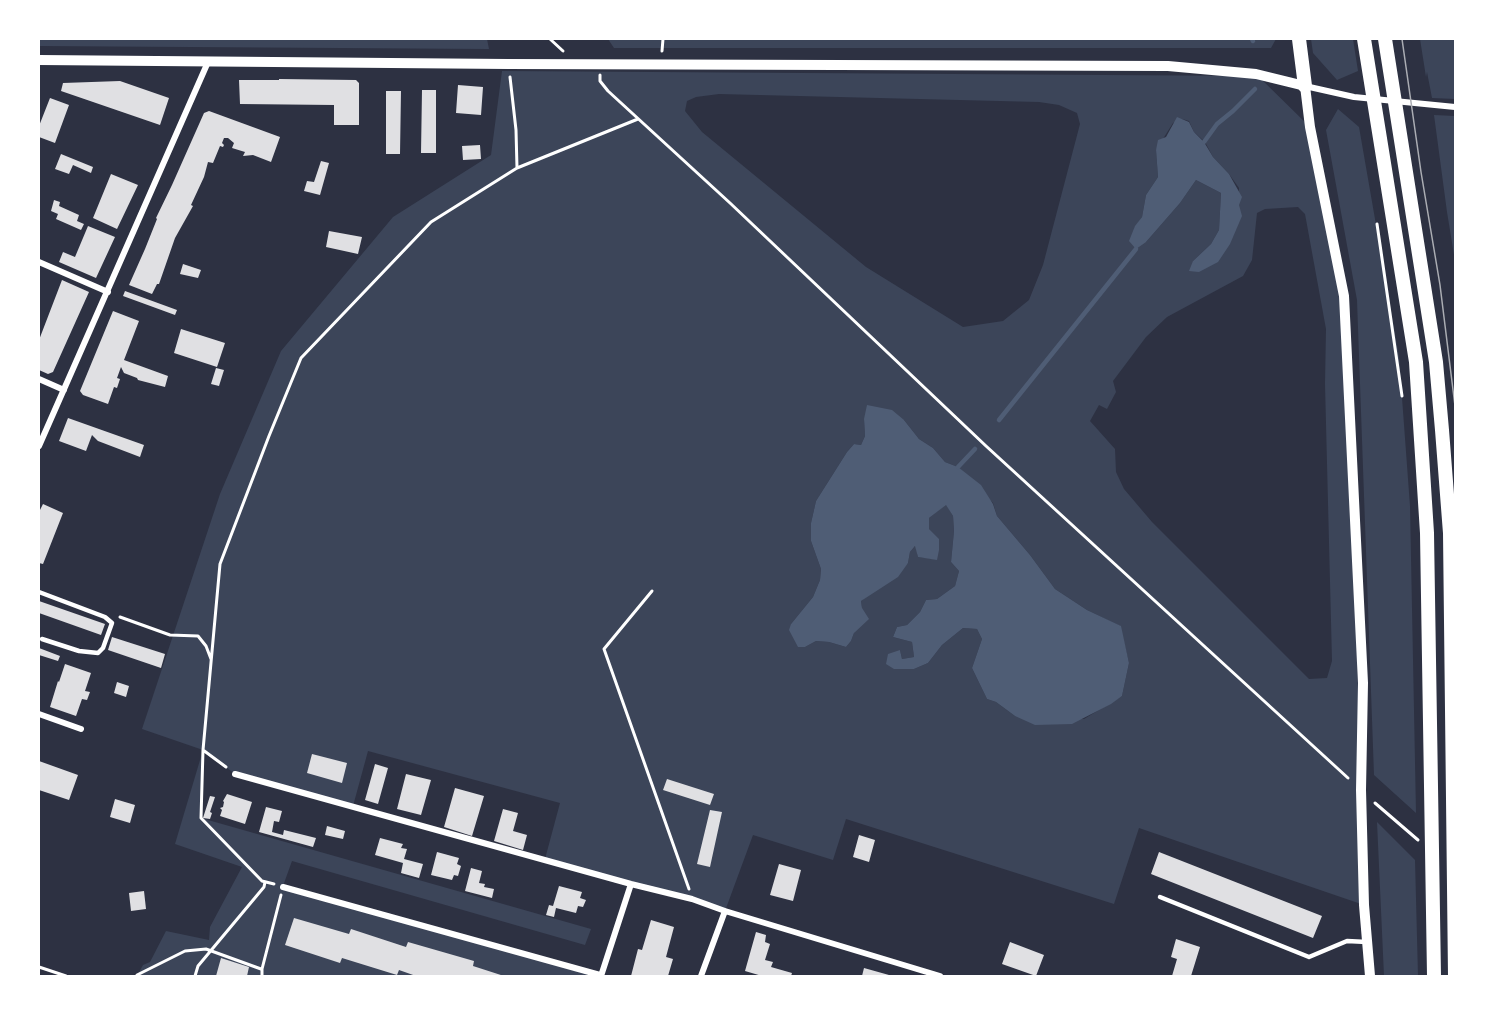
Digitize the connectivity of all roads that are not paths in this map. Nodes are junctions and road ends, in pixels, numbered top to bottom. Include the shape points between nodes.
1 (1299, 39) edge
2 (1364, 40) edge
3 (1386, 43) edge
4 (39, 60) edge
5 (208, 62) junction
6 (1305, 86) junction
7 (1455, 107) edge
8 (39, 262) edge
9 (108, 291) junction
10 (39, 379) edge
11 (64, 390) junction
12 (39, 446) edge
13 (39, 592) edge
14 (42, 639) dead end
15 (39, 714) edge
16 (81, 729) dead end
17 (235, 774) road end
18 (631, 884) junction
19 (283, 887) road end
20 (1160, 897) dead end
21 (725, 911) junction
22 (1454, 927) edge
23 (1367, 942) junction
24 (600, 976) edge
25 (701, 976) edge
26 (940, 976) edge
27 (1370, 976) edge
28 (1434, 976) edge
29 (1455, 976) edge

1 - 6 main road
2 - 28 main road via 1416,362 1427,533
3 - 22 main road via 1436,362 1450,533
4 - 5 street
5 - 6 street via 1122,65 1256,74
5 - 9 street
6 - 7 street via 1354,97
6 - 23 street via 1344,296 1363,683 1361,790
8 - 9 street
9 - 11 street
10 - 11 street
11 - 12 street
13 - 14 lane via 105,616 112,623 98,653
15 - 16 street
17 - 18 street
18 - 21 street
18 - 24 street
19 - 24 street
20 - 23 lane via 1310,957 1347,941
21 - 25 street
21 - 26 street
22 - 29 main road
23 - 27 street

